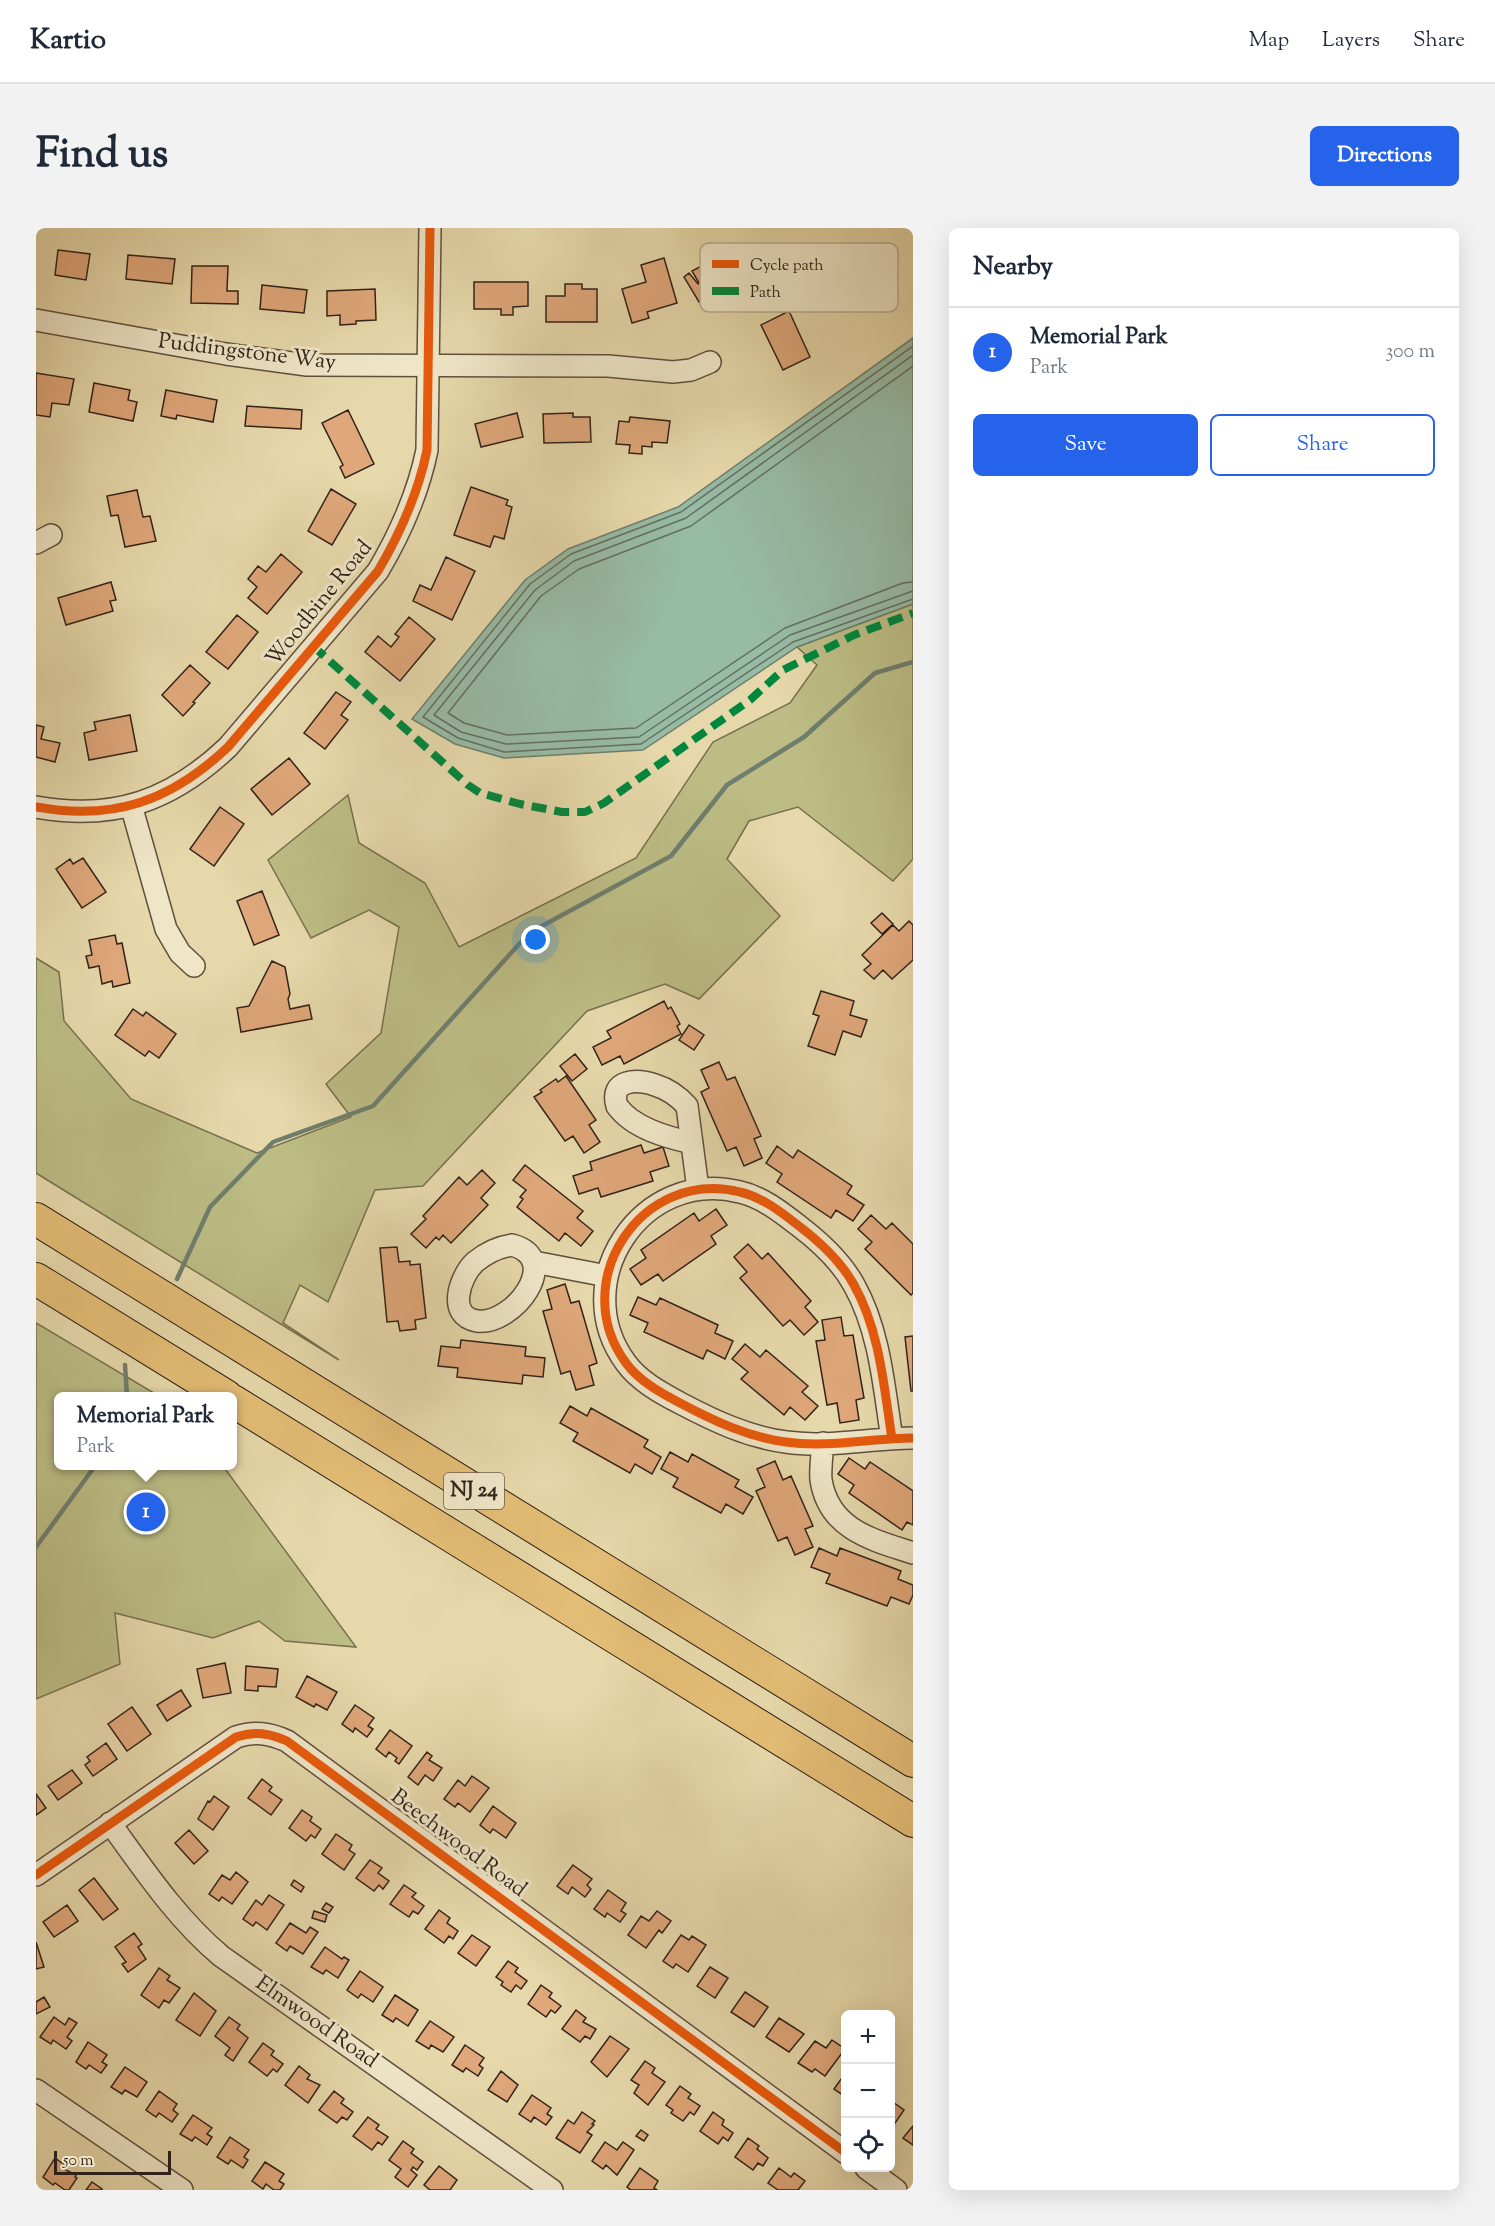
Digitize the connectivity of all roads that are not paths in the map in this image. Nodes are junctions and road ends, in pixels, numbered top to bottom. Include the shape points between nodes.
1 (430, 228) edge
2 (36, 320) edge
3 (710, 362) dead end
4 (429, 366) junction
5 (131, 805) junction
6 (36, 807) edge
7 (194, 966) dead end
8 (692, 1143) dead end
9 (698, 1189) junction
10 (36, 1219) edge
11 (534, 1262) dead end
12 (607, 1276) junction
13 (36, 1279) edge
14 (220, 1392) edge
15 (237, 1403) edge
16 (903, 1438) edge
17 (823, 1443) junction
18 (913, 1553) edge
19 (913, 1761) edge
20 (913, 1821) edge
21 (110, 1823) junction
22 (36, 1875) edge
23 (36, 2090) edge
24 (841, 2149) edge
25 (872, 2172) edge
26 (182, 2190) edge
27 (552, 2190) edge
28 (897, 2190) edge

1 - 4 street, Woodbine Road
2 - 4 street, Puddingstone Way via 307,365
3 - 4 street, Puddingstone Way via 673,372 608,366
4 - 5 street, Woodbine Road via 429,423 422,474 401,529 378,571 228,747 184,783
5 - 6 street, Woodbine Road via 86,811
5 - 7 street via 166,929 180,953
8 - 9 street
9 - 12 street via 677,1194 641,1216 612,1258
9 - 16 street via 741,1192 760,1200 785,1214 840,1264 854,1285 872,1332
10 - 19 highway, NJ 24
11 - 12 street
12 - 17 street via 610,1333 617,1350 639,1377 733,1428 788,1442
13 - 14 highway
15 - 20 highway, NJ 24
16 - 17 street
17 - 18 street via 824,1492 843,1522 862,1535
21 - 22 street, Beechwood Road
21 - 24 street, Beechwood Road via 236,1737 249,1733 274,1735
21 - 27 street, Elmwood Road via 172,1909 221,1956
23 - 26 street
25 - 28 street

